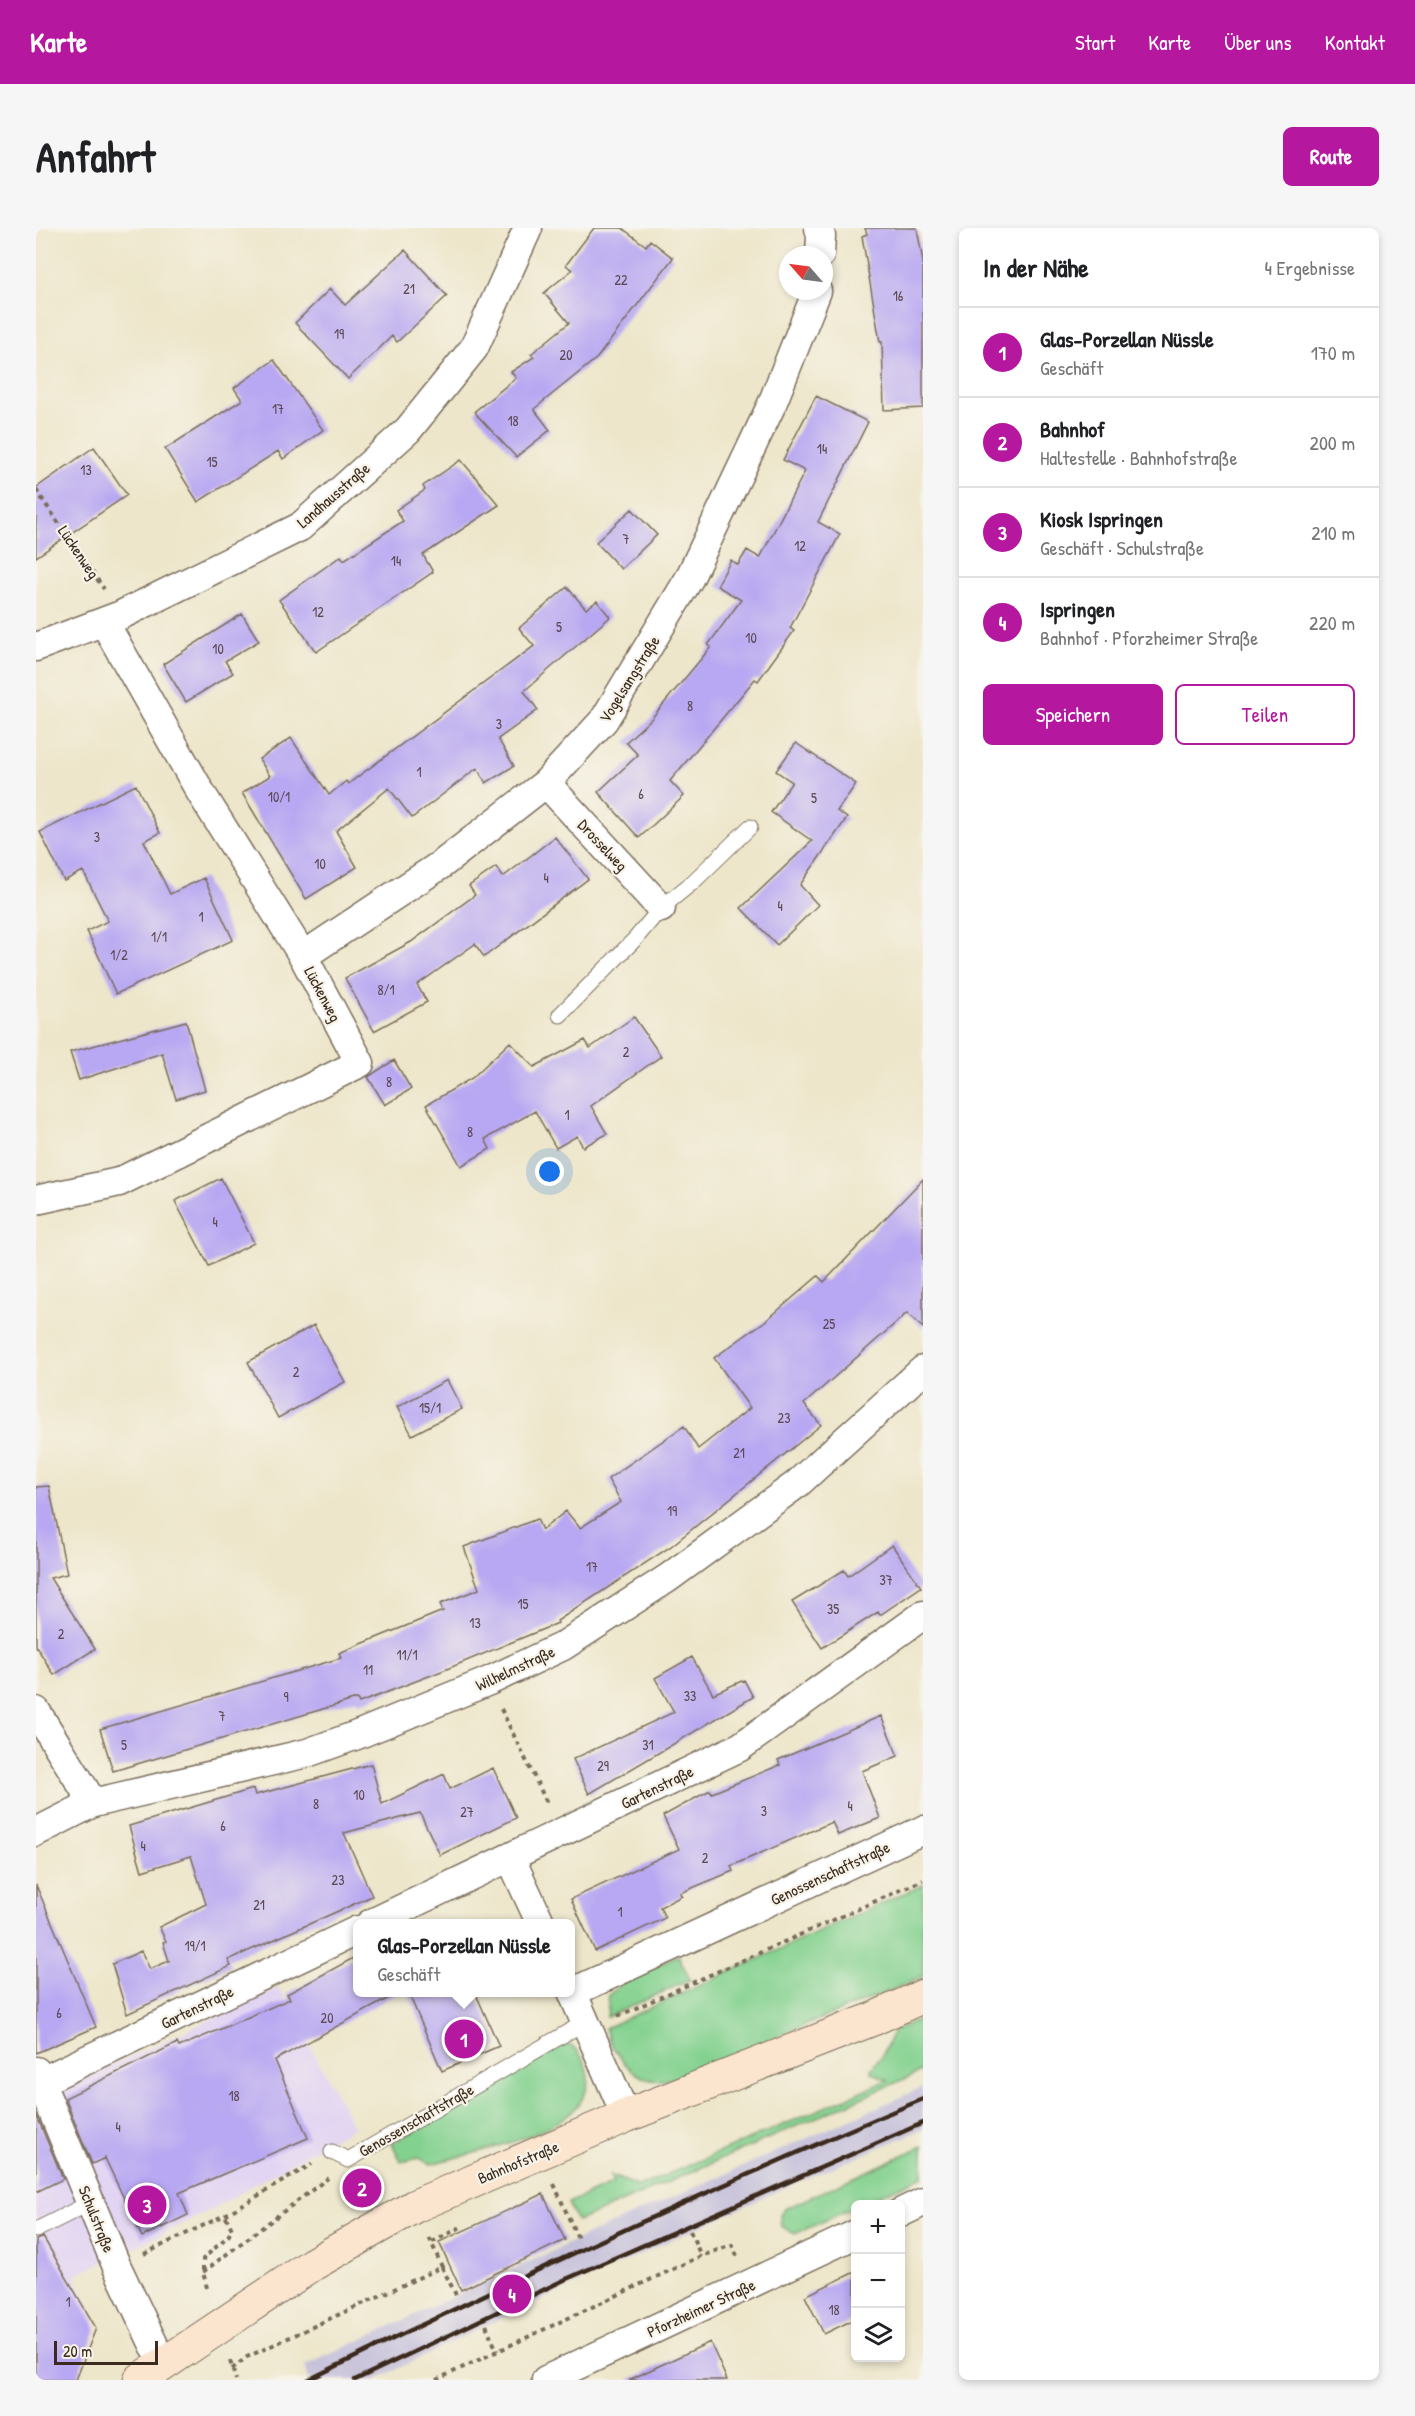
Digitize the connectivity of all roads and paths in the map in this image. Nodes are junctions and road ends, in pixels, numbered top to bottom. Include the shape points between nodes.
1 (528, 228) edge
2 (819, 228) edge
3 (820, 246) edge
4 (813, 300) edge
5 (36, 490) edge
6 (112, 618) junction
7 (36, 647) edge
8 (546, 783) junction
9 (750, 827) dead end
10 (661, 908) junction
11 (303, 957) junction
12 (560, 1015) dead end
13 (36, 1200) edge
14 (923, 1370) edge
15 (923, 1615) edge
16 (500, 1706) dead end
17 (36, 1711) edge
18 (93, 1803) junction
19 (550, 1808) dead end
20 (923, 1830) edge
21 (36, 1832) edge
22 (510, 1857) junction
23 (923, 1880) edge
24 (378, 1919) edge
25 (539, 1919) edge
26 (353, 1932) edge
27 (575, 1988) edge
28 (575, 1995) edge
29 (923, 1996) edge
30 (589, 2025) junction
31 (38, 2079) edge
32 (626, 2116) junction
33 (332, 2152) joint
34 (331, 2176) dead end
35 (557, 2192) dead end
36 (923, 2202) edge
37 (90, 2203) junction
38 (905, 2211) edge
39 (225, 2215) junction
40 (36, 2230) edge
41 (690, 2231) dead end
42 (851, 2236) edge
43 (578, 2239) dead end
44 (432, 2242) dead end
45 (702, 2256) junction
46 (117, 2267) junction
47 (442, 2267) junction
48 (203, 2272) junction
49 (750, 2285) junction
50 (207, 2288) dead end
51 (456, 2295) dead end
52 (486, 2325) dead end
53 (497, 2351) junction
54 (230, 2360) dead end
55 (232, 2369) junction
56 (151, 2372) edge
57 (236, 2380) edge
58 (436, 2380) edge
59 (546, 2380) edge

1 - 6 street, Landhausstraße via 474,348 408,430 300,527
2 - 3 street
4 - 8 street, Vogelsangstraße via 772,404 689,579 604,720
5 - 6 path, Lückenweg
6 - 7 street, Landhausstraße
6 - 11 street, Lückenweg via 201,793
8 - 10 street, Drosselweg
8 - 11 street, Vogelsangstraße via 442,864
9 - 10 lane
10 - 12 lane
11 - 13 street, Lückenweg via 360,1063 119,1182
14 - 18 street, Wilhelmstraße via 797,1484 668,1578 563,1646 489,1681 307,1753
15 - 22 street, Gartenstraße via 740,1747
16 - 19 path
17 - 18 street
18 - 21 street, Wilhelmstraße
20 - 27 street, Genossenschaftstraße
22 - 24 street, Gartenstraße
22 - 25 street
23 - 30 path
26 - 31 street, Gartenstraße
28 - 30 street
29 - 32 main road, Bahnhofstraße
30 - 32 street
30 - 33 lane, Genossenschaftstraße via 348,2160
31 - 37 street, Schulstraße
32 - 56 main road, Bahnhofstraße via 406,2211 314,2264
33 - 39 path, Genossenschaftstraße
34 - 48 path
35 - 43 path
36 - 38 street
37 - 40 lane
37 - 46 street, Schulstraße
39 - 46 path, Genossenschaftstraße
39 - 48 path via 232,2229 230,2235 203,2259
41 - 45 path
42 - 49 street, Pforzheimer Straße
44 - 47 path
45 - 49 path via 732,2245
45 - 53 path
46 - 56 street, Schulstraße
47 - 51 path
47 - 55 path via 247,2357
48 - 50 path
49 - 59 street, Pforzheimer Straße
52 - 53 path
53 - 58 path
54 - 55 path
55 - 57 path

